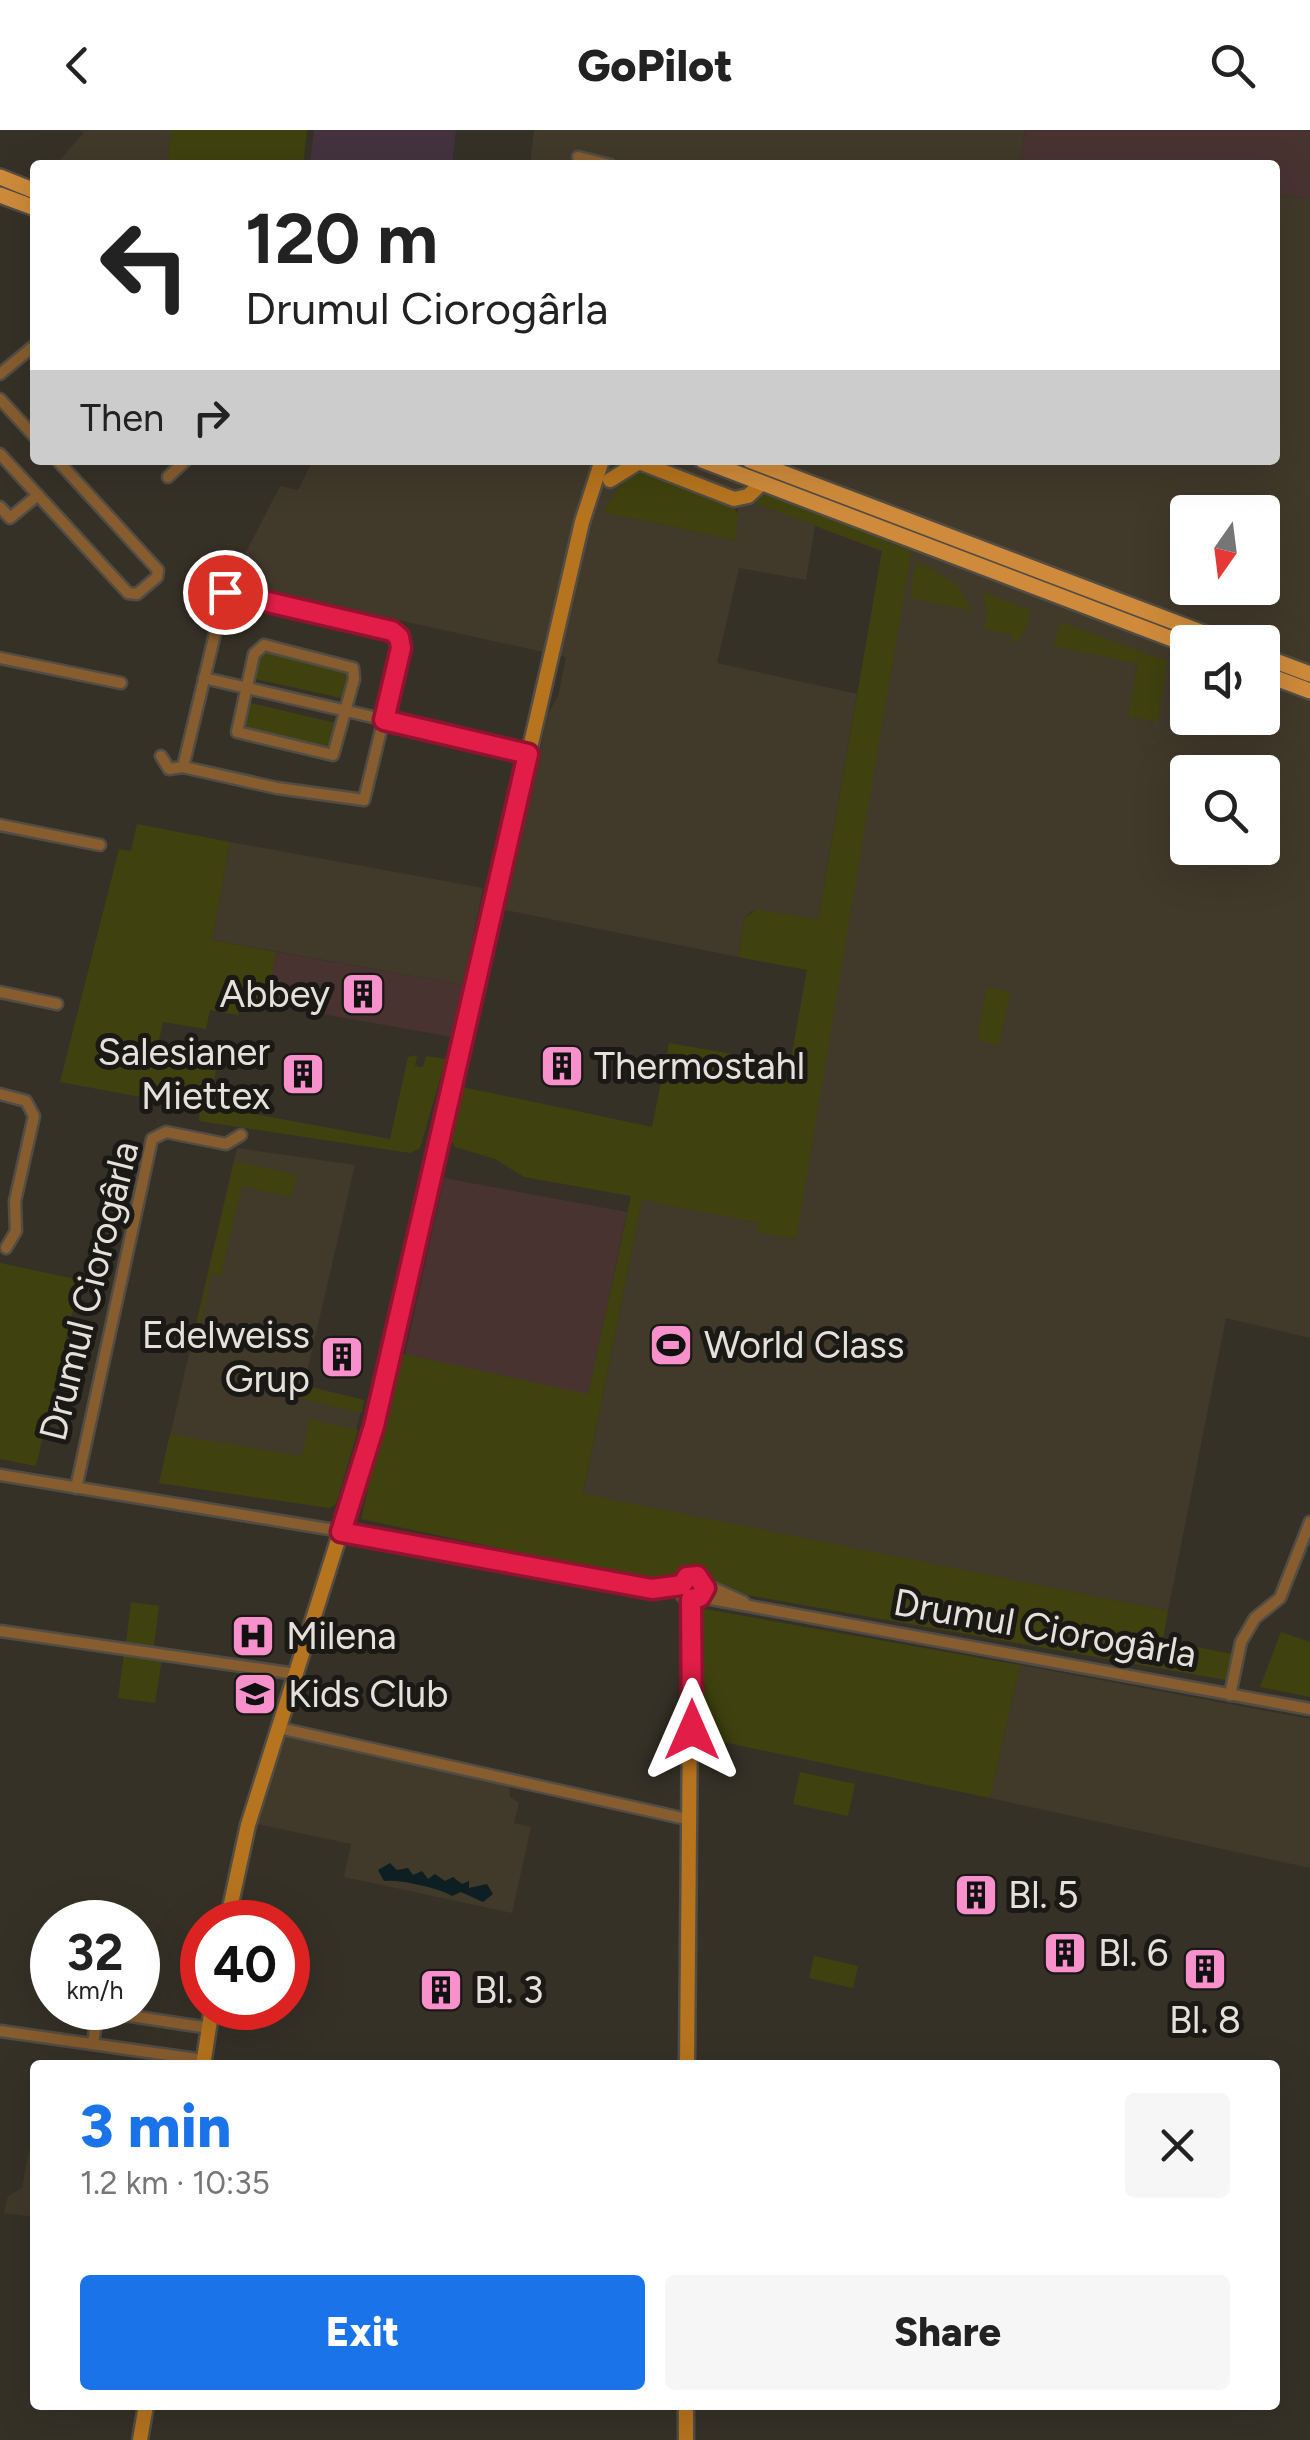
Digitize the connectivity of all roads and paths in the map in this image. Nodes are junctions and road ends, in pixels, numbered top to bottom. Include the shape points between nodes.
1 (578, 157) dead end
2 (590, 160) edge
3 (0, 178) edge
4 (30, 188) edge
5 (0, 194) edge
6 (30, 206) edge
7 (30, 349) edge
8 (0, 374) edge
9 (0, 398) edge
10 (30, 431) edge
11 (0, 454) edge
12 (62, 465) edge
13 (180, 465) edge
14 (600, 465) edge
15 (618, 465) edge
16 (634, 465) edge
17 (647, 465) edge
18 (715, 465) edge
19 (761, 465) edge
20 (168, 476) dead end
21 (610, 480) junction
22 (762, 483) junction
23 (38, 495) junction
24 (0, 507) edge
25 (582, 522) junction
26 (1047, 583) junction
27 (1176, 625) edge
28 (1170, 637) edge
29 (0, 658) edge
30 (1280, 663) edge
31 (1304, 672) edge
32 (204, 678) junction
33 (1280, 679) edge
34 (121, 683) dead end
35 (246, 688) junction
36 (1310, 691) edge
37 (346, 711) junction
38 (384, 720) junction
39 (528, 754) junction
40 (161, 756) dead end
41 (183, 766) junction
42 (0, 825) edge
43 (100, 845) dead end
44 (0, 992) edge
45 (57, 1004) dead end
46 (0, 1094) edge
47 (241, 1136) dead end
48 (6, 1248) dead end
49 (0, 1474) edge
50 (76, 1488) junction
51 (348, 1512) junction
52 (1310, 1522) edge
53 (320, 1528) junction
54 (341, 1532) junction
55 (682, 1585) junction
56 (699, 1593) junction
57 (0, 1631) edge
58 (296, 1674) junction
59 (1230, 1695) junction
60 (1310, 1709) edge
61 (279, 1728) junction
62 (692, 1820) junction
63 (231, 1900) edge
64 (180, 2024) edge
65 (209, 2030) edge
66 (0, 2032) edge
67 (93, 2043) junction
68 (191, 2060) edge
69 (203, 2060) edge
70 (687, 2060) edge
71 (145, 2410) edge
72 (686, 2410) edge
73 (140, 2440) edge
74 (686, 2440) edge

1 - 2 street
3 - 4 main road
5 - 6 main road
7 - 8 street
9 - 10 street
11 - 23 street
12 - 23 street via 157,576 137,594 128,592
13 - 20 street
14 - 25 street
15 - 21 street
16 - 21 street
17 - 22 street via 734,499
18 - 22 main road
19 - 26 main road
21 - 25 street
22 - 26 main road
23 - 24 street via 10,518
25 - 39 street
26 - 27 main road
26 - 28 main road
29 - 34 street
30 - 31 main road
32 - 35 street
32 - 38 street via 225,592 396,634 401,648
32 - 41 street
33 - 36 main road
35 - 37 street
35 - 37 street via 261,646 316,656 352,668
35 - 37 street via 240,735 327,756 336,752
37 - 38 street
38 - 39 street
38 - 41 street via 360,802
39 - 51 street via 374,1426
40 - 41 street via 169,769
42 - 43 street
44 - 45 street
46 - 48 street via 34,1110 15,1202 16,1231
47 - 50 street, Drumul Ciorogârla via 226,1144 166,1132 152,1139
49 - 50 street
50 - 53 street
51 - 53 street
51 - 54 street
52 - 59 street via 1280,1598 1246,1629
53 - 54 street
54 - 55 street via 645,1588
54 - 58 street
55 - 56 street
55 - 56 street via 693,1576
56 - 59 street, Drumul Ciorogârla
56 - 62 street
57 - 58 street
58 - 61 street
59 - 60 street, Drumul Ciorogârla
61 - 62 street
61 - 63 street
62 - 70 street
64 - 67 street via 98,2011
65 - 69 street
66 - 67 street
67 - 68 street
71 - 73 street
72 - 74 street

